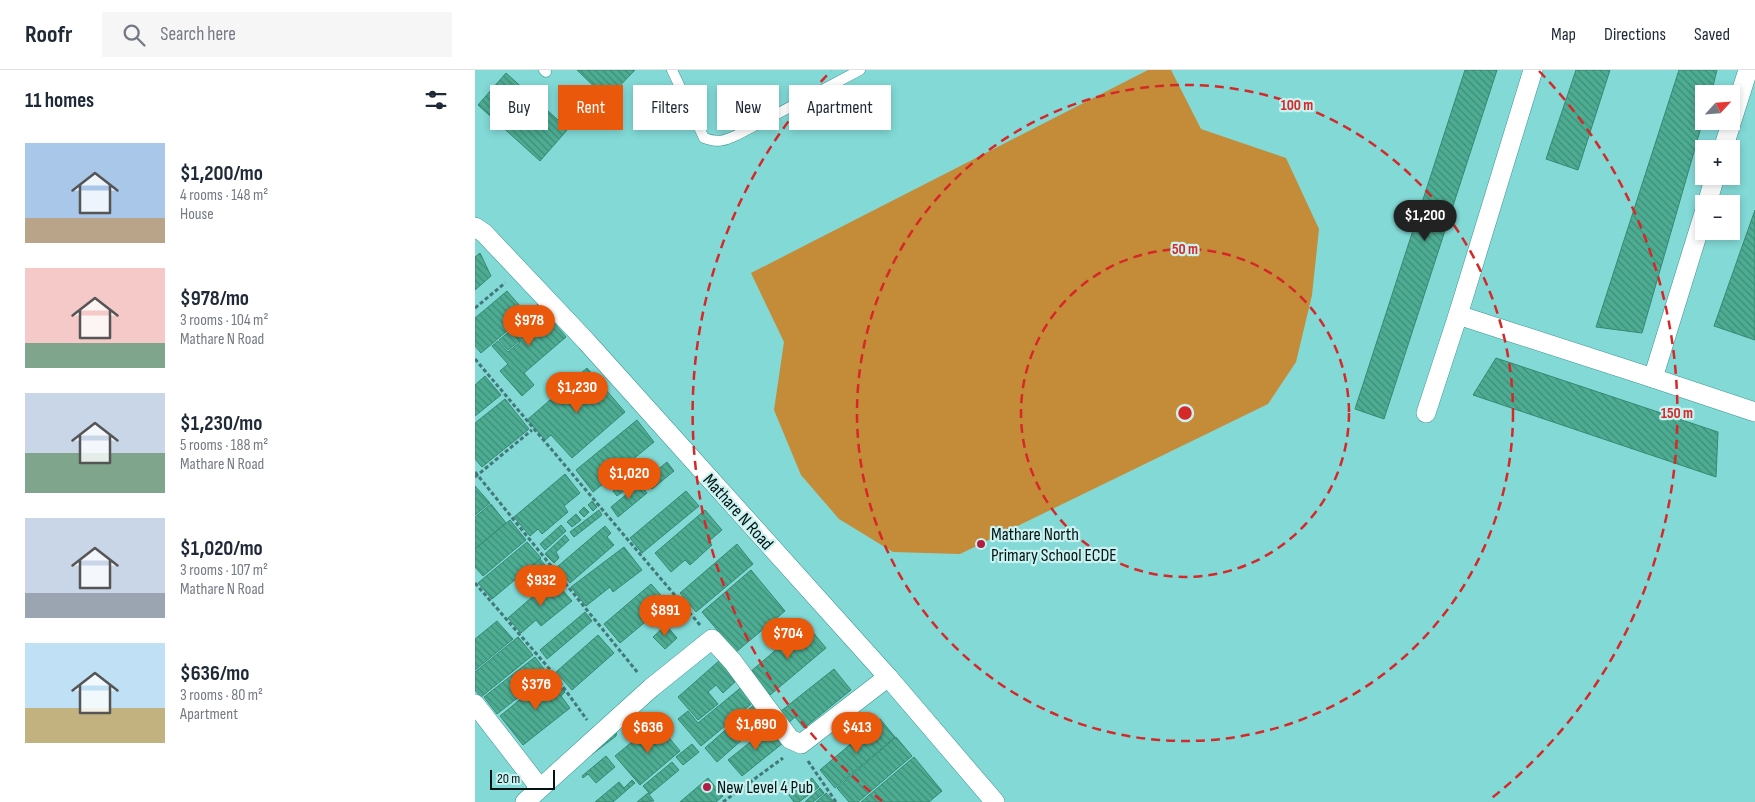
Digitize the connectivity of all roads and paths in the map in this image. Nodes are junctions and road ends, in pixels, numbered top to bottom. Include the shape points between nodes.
1 (671, 70) edge
2 (860, 70) edge
3 (1533, 70) edge
4 (1748, 70) edge
5 (1726, 140) edge
6 (475, 227) edge
7 (1696, 240) edge
8 (520, 270) junction
9 (475, 308) edge
10 (1458, 315) junction
11 (475, 359) edge
12 (1653, 378) junction
13 (1755, 412) edge
14 (1425, 413) dead end
15 (532, 430) junction
16 (476, 474) edge
17 (475, 582) edge
18 (712, 639) junction
19 (888, 677) junction
20 (651, 688) junction
21 (475, 704) edge
22 (598, 736) junction
23 (801, 744) junction
24 (540, 788) junction
25 (525, 802) edge
26 (723, 802) edge
27 (836, 802) edge
28 (995, 802) edge

1 - 2 lane via 704,138 715,142 724,141
3 - 10 street
4 - 5 street
6 - 8 street, Mathare N Road
7 - 12 street
8 - 9 path
8 - 19 street, Mathare N Road
10 - 12 street
10 - 14 street
11 - 15 path
12 - 13 street
15 - 16 path
15 - 18 path
16 - 20 path
17 - 22 path via 553,673
18 - 20 street
18 - 23 street via 790,739
19 - 23 street
19 - 28 street, Mathare N Road
20 - 22 street
21 - 24 street
22 - 24 street
23 - 26 path
23 - 27 path via 804,754
24 - 25 street

